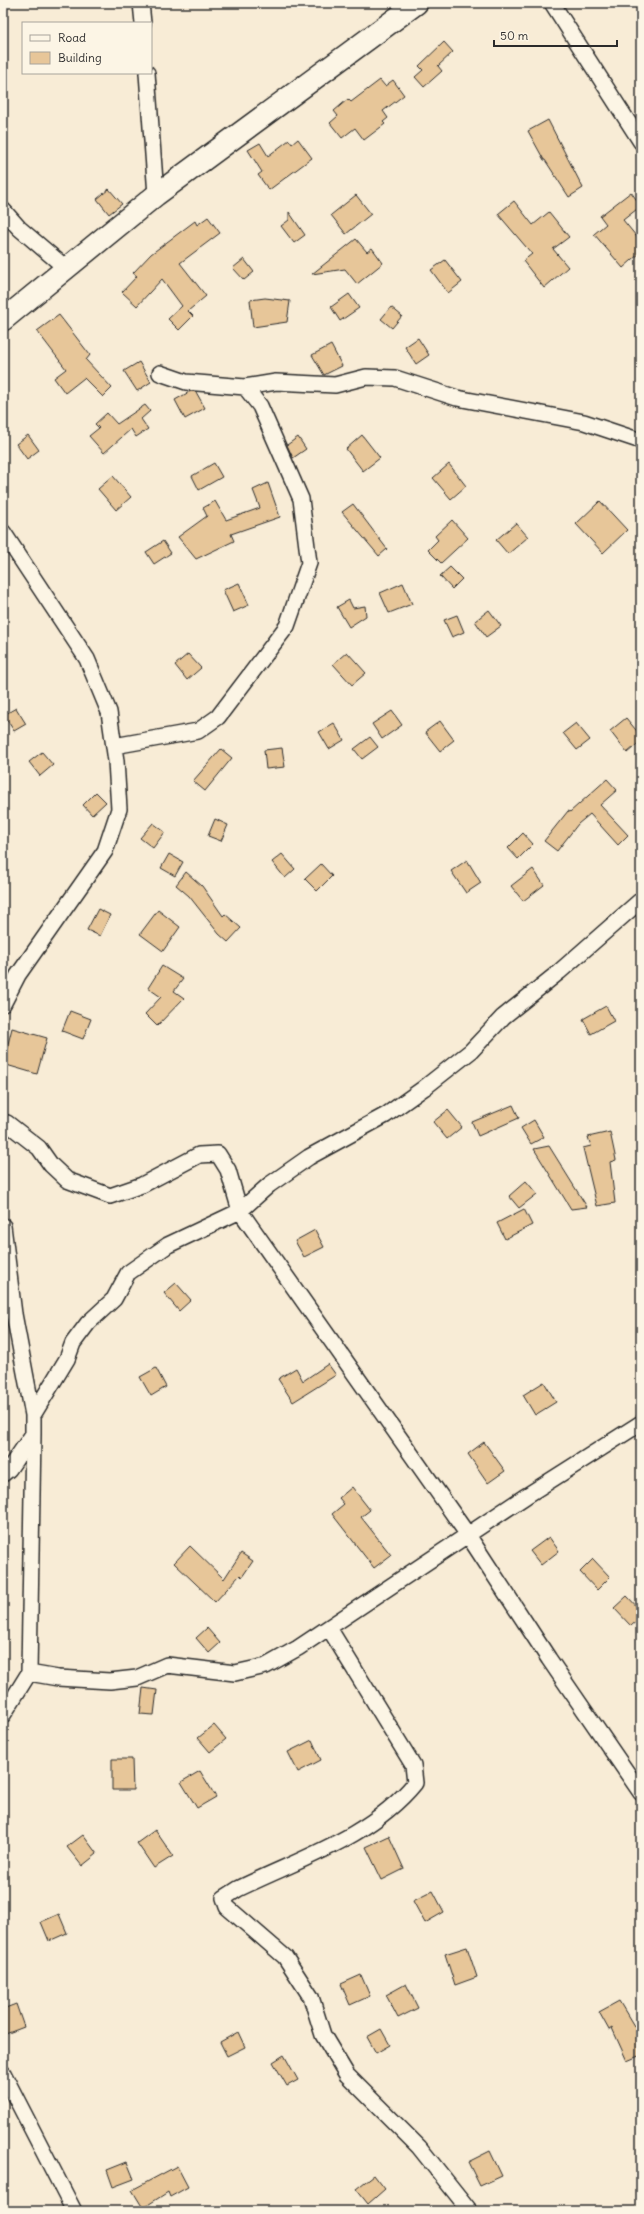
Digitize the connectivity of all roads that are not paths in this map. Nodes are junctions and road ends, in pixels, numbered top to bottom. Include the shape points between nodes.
1 (141, 3) edge
2 (416, 3) edge
3 (552, 3) edge
4 (143, 22) edge
5 (146, 74) edge
6 (641, 142) edge
7 (156, 195) junction
8 (3, 210) edge
9 (67, 269) junction
10 (3, 320) edge
11 (160, 373) dead end
12 (245, 388) junction
13 (641, 440) edge
14 (3, 532) edge
15 (114, 746) junction
16 (641, 900) edge
17 (3, 1004) edge
18 (3, 1122) edge
19 (240, 1211) junction
20 (3, 1226) edge
21 (33, 1415) junction
22 (641, 1423) edge
23 (33, 1434) junction
24 (3, 1474) edge
25 (468, 1535) junction
26 (329, 1628) junction
27 (29, 1673) junction
28 (3, 1715) edge
29 (641, 1792) edge
30 (3, 2073) edge
31 (74, 2211) edge
32 (470, 2211) edge

1 - 4 street
2 - 7 street
3 - 6 street
5 - 7 street
7 - 9 street
8 - 9 street via 19,228
9 - 10 street
11 - 12 street via 186,382
12 - 13 street via 276,382 335,385 366,377 395,378 457,398 584,422
12 - 15 street via 260,406 301,499 309,563 287,626 218,717 198,731
14 - 15 street via 87,659 109,712
15 - 17 street via 118,810 105,851 18,975
16 - 19 street via 503,1017 471,1051 424,1088 386,1115 309,1157 268,1185
18 - 19 street via 39,1148 66,1180 110,1196 142,1185 199,1155 218,1154 228,1170
19 - 21 street via 168,1245 128,1273 114,1299 88,1323 73,1343 67,1359
19 - 25 street
20 - 21 street via 14,1314
21 - 23 street
22 - 25 street
23 - 24 street
23 - 27 street
25 - 26 street
25 - 29 street via 549,1659
26 - 27 street via 266,1666 235,1673 167,1665 137,1678 110,1681 58,1678
26 - 32 street via 413,1765 415,1783 403,1798 350,1837 238,1889 224,1898 227,1907 285,1957 311,1997 323,2036 347,2075 419,2148
27 - 28 street
30 - 31 street

